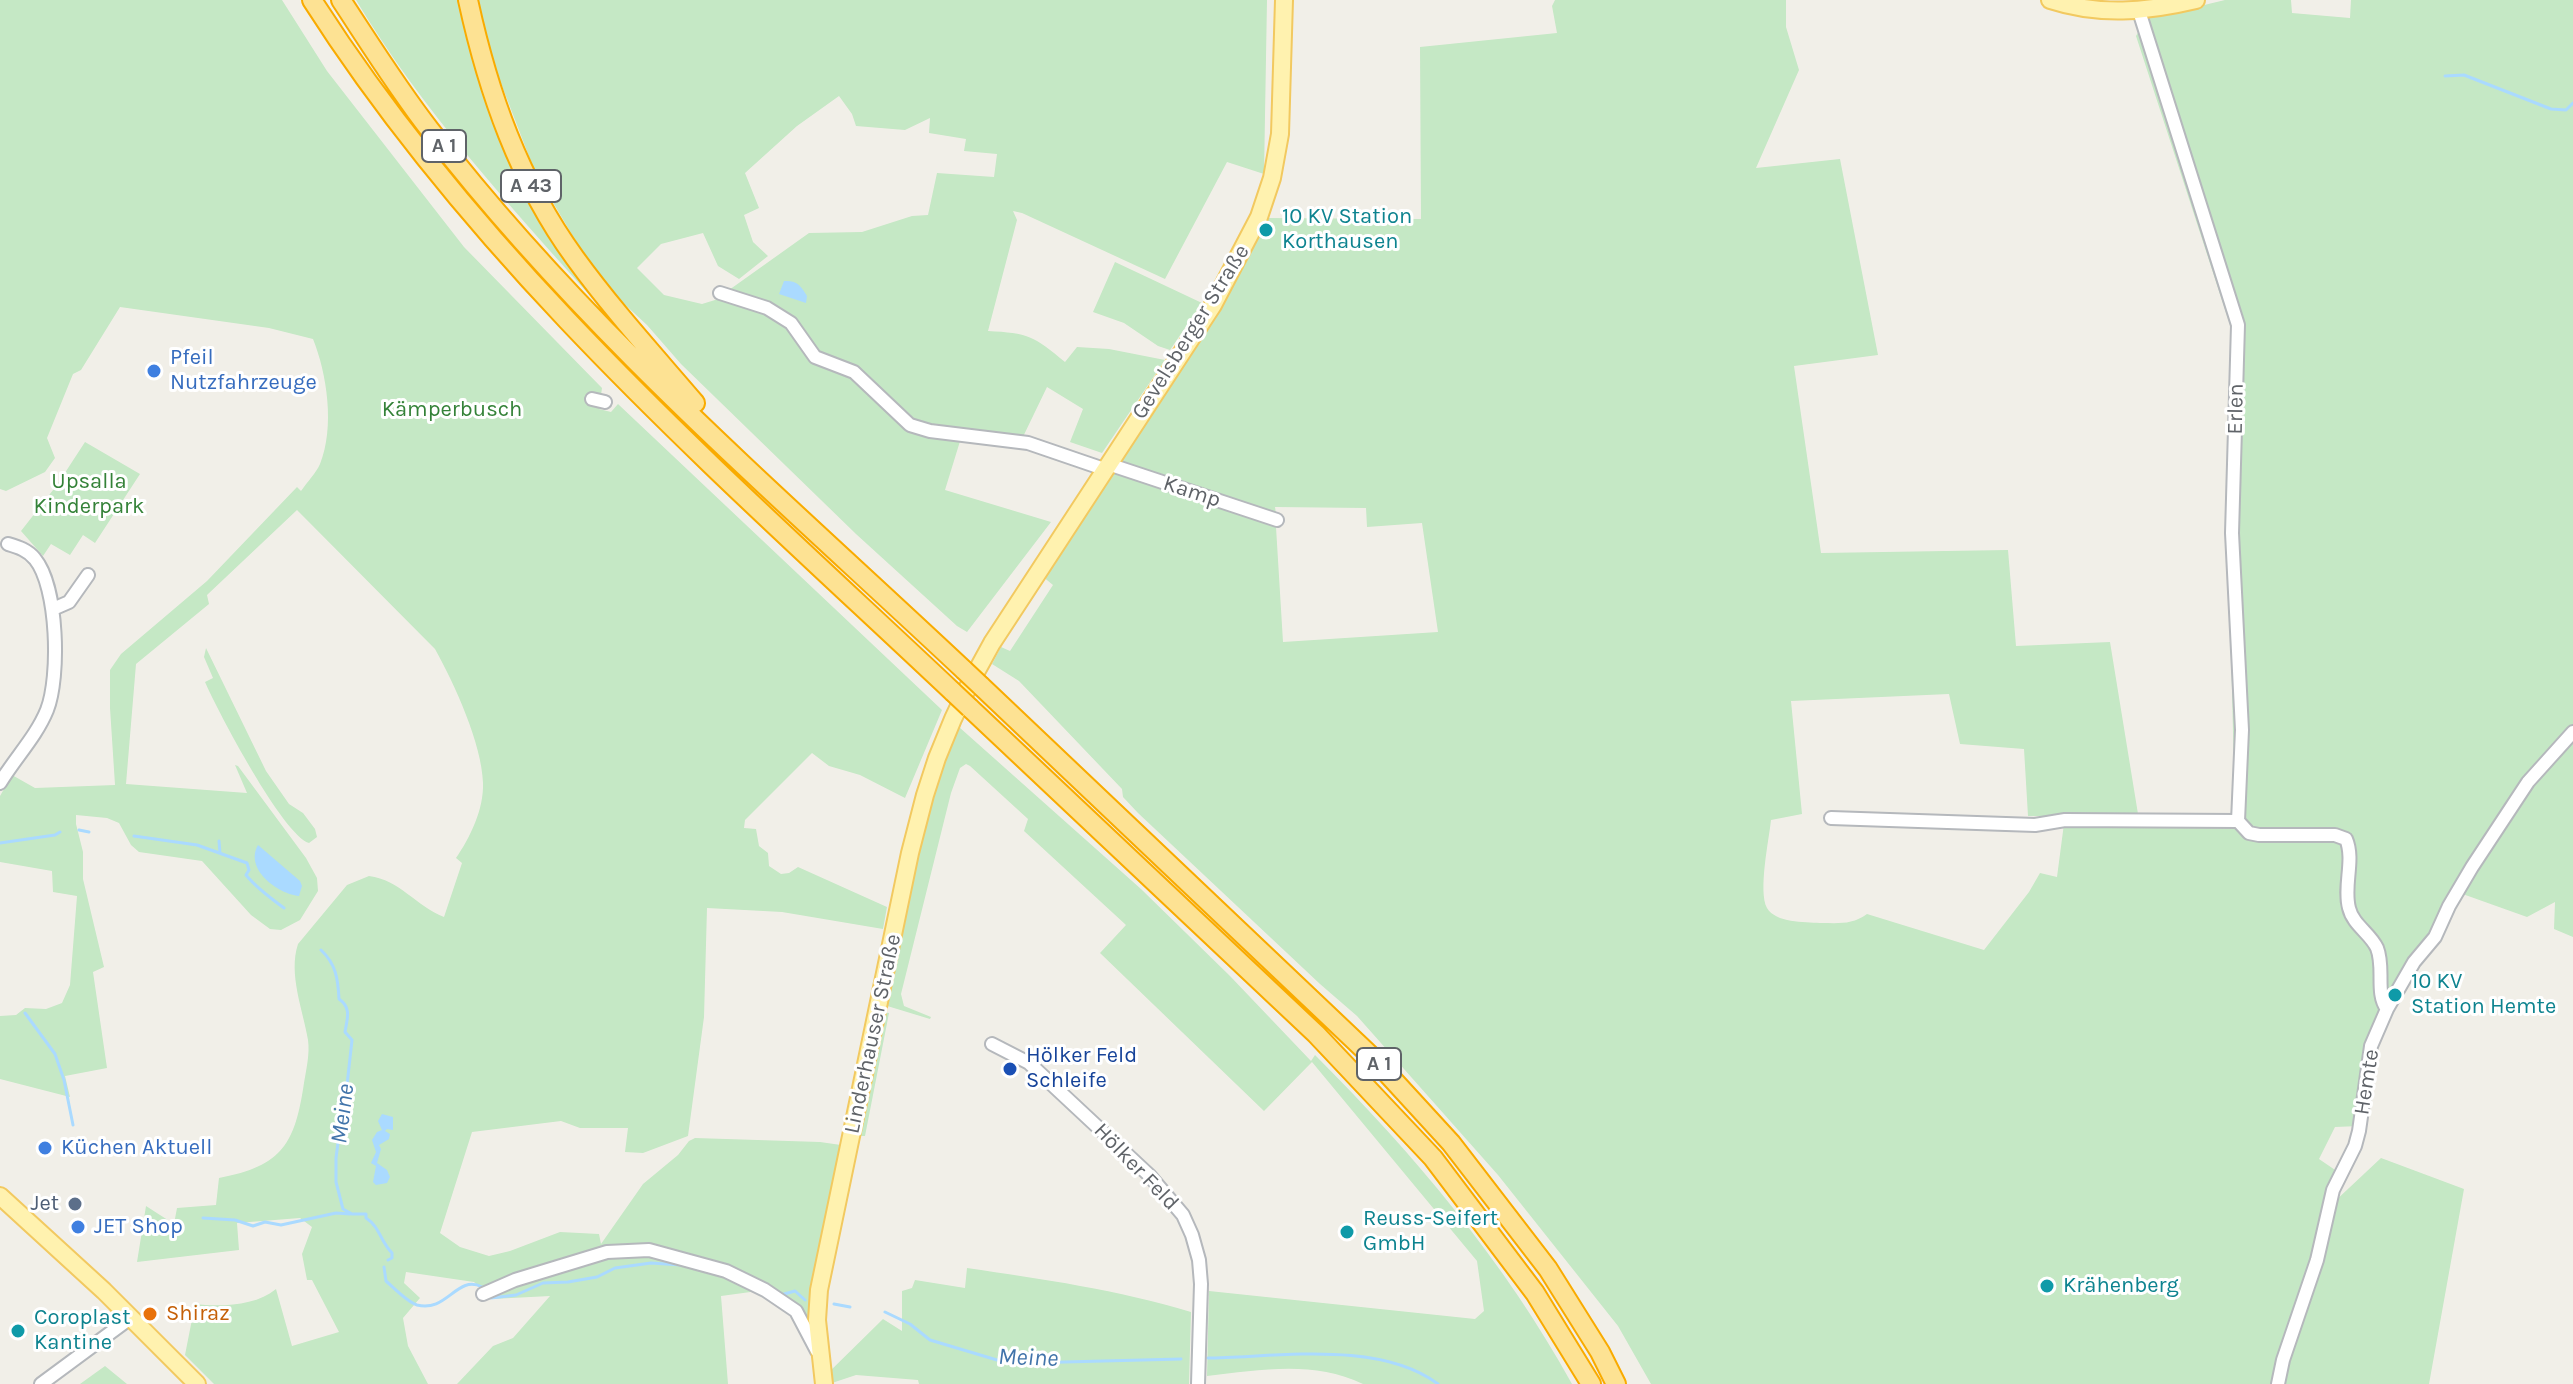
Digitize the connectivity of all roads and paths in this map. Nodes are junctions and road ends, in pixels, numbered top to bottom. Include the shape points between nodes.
1 (312, 0) edge
2 (341, 0) edge
3 (468, 0) edge
4 (1284, 0) edge
5 (2050, 0) edge
6 (2196, 0) edge
7 (2139, 11) junction
8 (720, 293) dead end
9 (639, 352) junction
10 (592, 399) dead end
11 (605, 402) dead end
12 (745, 464) joint
13 (1106, 467) junction
14 (1277, 520) dead end
15 (8, 544) dead end
16 (88, 575) dead end
17 (53, 609) junction
18 (953, 719) joint
19 (2573, 732) edge
20 (0, 783) edge
21 (1831, 818) dead end
22 (2238, 821) junction
23 (2387, 1009) junction
24 (992, 1044) dead end
25 (0, 1196) edge
26 (483, 1294) dead end
27 (129, 1319) junction
28 (818, 1354) junction
29 (41, 1384) edge
30 (197, 1384) edge
31 (824, 1384) edge
32 (1198, 1384) edge
33 (1591, 1384) edge
34 (1616, 1384) edge
35 (2278, 1384) edge

1 - 33 highway, A 1, bridge via 407,137 504,254 633,390 1376,1095 1484,1222
2 - 9 highway, A 1 via 450,154 560,282
3 - 9 highway, A 43 via 481,61 536,196
4 - 13 main road, Gevelsberger Straße via 1280,134 1259,217 1213,305
5 - 7 main road via 2079,8
6 - 7 main road
7 - 22 street, Erlen via 2238,325 2232,533 2242,730
8 - 13 street via 767,308 791,323 815,357 854,372 910,425 1028,443
9 - 12 highway, A 43
10 - 11 street
12 - 34 highway, A 1, bridge via 1373,1058 1512,1220 1548,1269
13 - 14 street, Kamp
13 - 18 main road, Gevelsberger Straße via 992,643
15 - 17 street via 33,556 48,583
16 - 17 street via 69,602
17 - 20 street via 49,705
18 - 28 main road, Linderhauser Straße via 910,853 819,1290
19 - 23 street, Hemte via 2528,782
21 - 22 street via 2035,825 2065,820
22 - 23 street via 2259,835 2346,839 2348,906 2376,946
23 - 35 street, Hemte via 2371,1046 2357,1138 2333,1190
24 - 32 street, Hölker Feld via 1029,1063 1149,1175 1183,1215 1199,1260
25 - 27 main road
26 - 28 street, Linderhauser Straße via 607,1252 649,1250 726,1271 786,1303 802,1320
27 - 29 street
27 - 30 main road
28 - 31 main road, Linderhauser Straße

